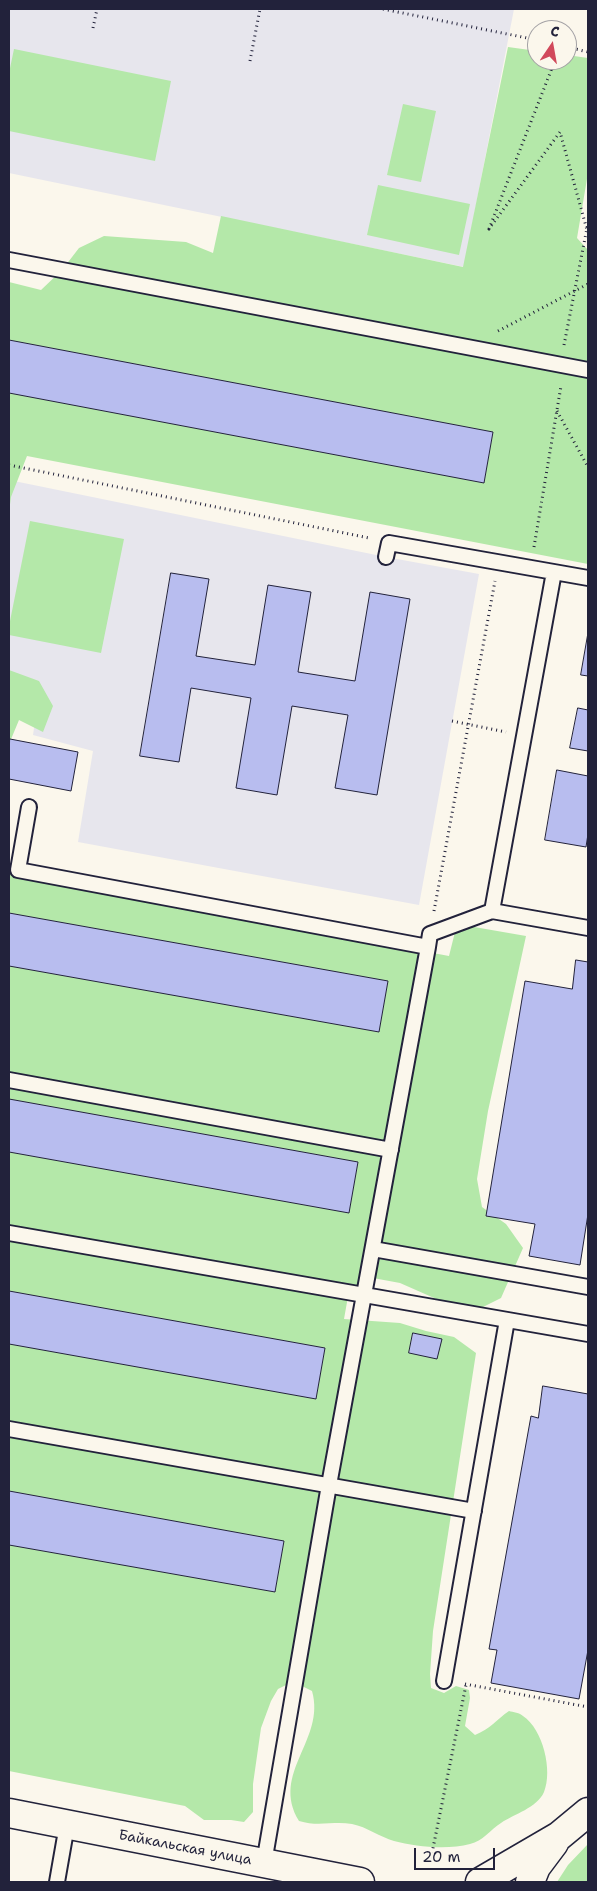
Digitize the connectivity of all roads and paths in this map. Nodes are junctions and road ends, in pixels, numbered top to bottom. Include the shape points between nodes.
1 (97, 9) edge
2 (260, 9) edge
3 (383, 9) edge
4 (93, 28) dead end
5 (527, 38) edge
6 (250, 61) dead end
7 (551, 70) edge
8 (588, 223) edge
9 (587, 230) junction
10 (9, 260) edge
11 (588, 284) edge
12 (576, 292) junction
13 (493, 334) dead end
14 (560, 365) junction
15 (588, 370) edge
16 (557, 411) junction
17 (9, 465) edge
18 (588, 467) edge
19 (389, 543) junction
20 (386, 557) dead end
21 (498, 562) junction
22 (530, 568) junction
23 (554, 572) junction
24 (588, 578) edge
25 (452, 720) dead end
26 (469, 724) junction
27 (524, 735) junction
28 (29, 808) dead end
29 (492, 911) junction
30 (588, 928) edge
31 (429, 940) junction
32 (9, 1080) edge
33 (391, 1150) junction
34 (9, 1233) edge
35 (372, 1248) junction
36 (588, 1287) edge
37 (364, 1295) junction
38 (507, 1320) junction
39 (588, 1334) edge
40 (9, 1429) edge
41 (329, 1485) junction
42 (474, 1511) junction
43 (444, 1681) joint
44 (466, 1684) junction
45 (588, 1707) edge
46 (9, 1813) edge
47 (579, 1820) edge
48 (67, 1825) junction
49 (264, 1863) junction
50 (430, 1863) dead end
51 (57, 1882) edge
52 (360, 1882) edge
53 (480, 1882) edge
54 (530, 1882) edge

1 - 4 path
2 - 6 path
3 - 5 path
7 - 9 path via 489,228 560,132
8 - 9 path
9 - 12 path
10 - 14 lane
11 - 12 path
12 - 13 path
12 - 14 path
14 - 15 lane
14 - 16 path
16 - 18 path
16 - 22 path
17 - 19 path
19 - 20 lane
19 - 21 lane
21 - 22 lane
21 - 26 path
22 - 23 lane
23 - 24 lane
23 - 27 lane
25 - 26 path
26 - 27 path
26 - 31 path
27 - 29 lane
28 - 31 lane via 18,870
29 - 30 lane
29 - 31 lane
31 - 33 lane
32 - 33 lane
33 - 35 lane
34 - 37 lane
35 - 36 lane
35 - 37 lane
37 - 38 lane
37 - 41 lane
38 - 39 lane
38 - 42 lane
40 - 41 lane
41 - 42 lane
41 - 49 lane
42 - 43 lane
43 - 44 path
44 - 45 path
44 - 50 path
46 - 48 street, Байкальская улица
47 - 53 street
47 - 54 street via 536,1867
48 - 49 street, Байкальская улица
48 - 51 lane
49 - 52 street, Байкальская улица

